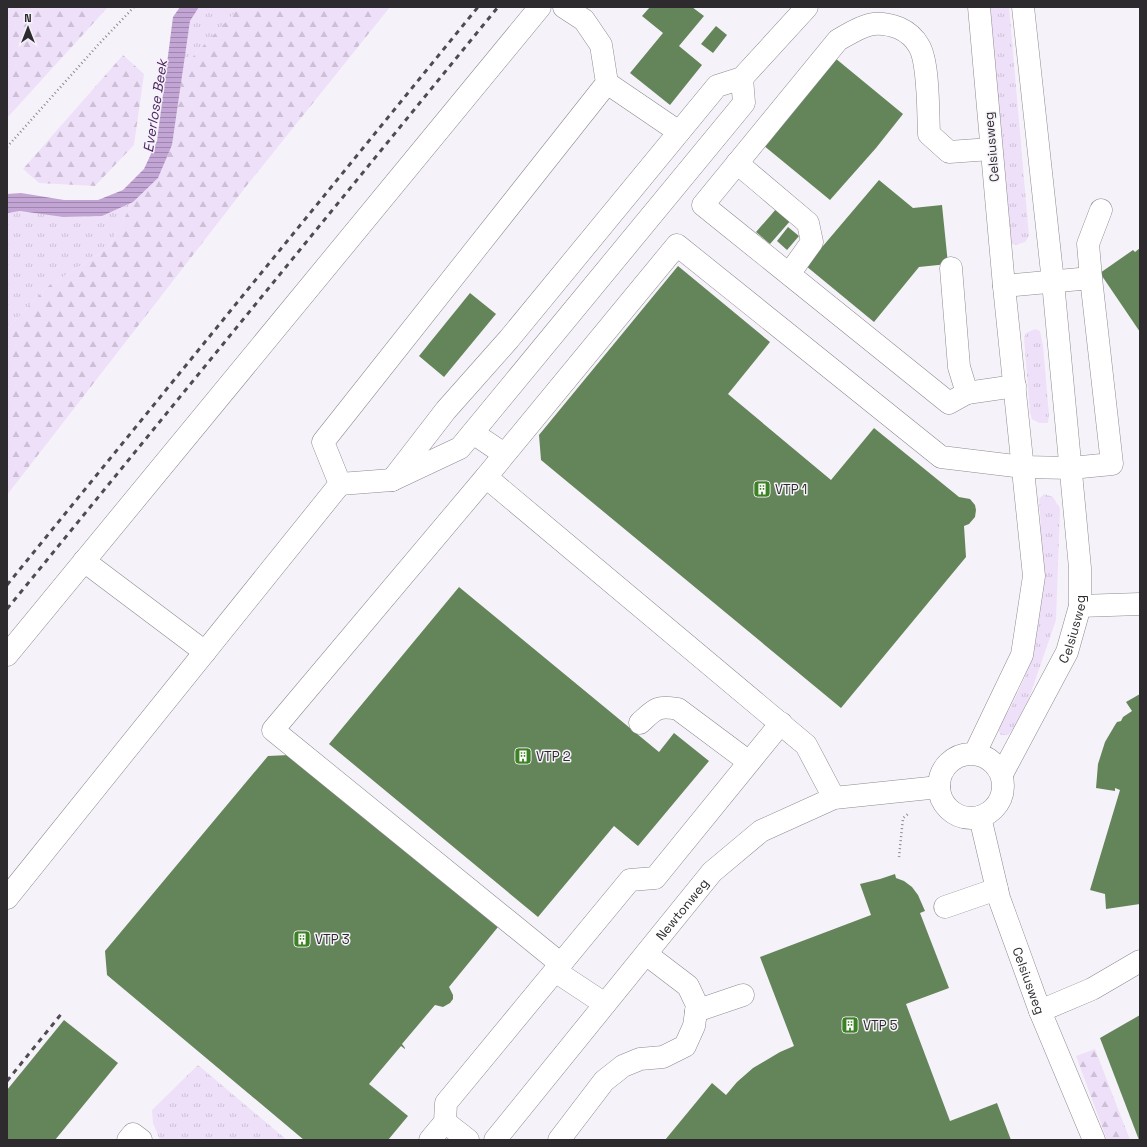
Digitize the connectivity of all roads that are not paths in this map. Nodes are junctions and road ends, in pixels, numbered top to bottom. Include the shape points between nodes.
1 (540, 7) edge
2 (564, 7) edge
3 (807, 7) edge
4 (979, 7) edge
5 (1023, 7) edge
6 (742, 78) junction
7 (607, 83) junction
8 (679, 132) junction
9 (991, 149) junction
10 (737, 163) junction
11 (1101, 210) dead end
12 (951, 268) dead end
13 (788, 274) junction
14 (1091, 278) junction
15 (1053, 282) junction
16 (1004, 286) junction
17 (1015, 386) junction
18 (967, 393) junction
19 (473, 433) junction
20 (504, 454) junction
21 (1023, 467) junction
22 (1071, 468) junction
23 (486, 477) junction
24 (392, 480) junction
25 (340, 484) junction
26 (84, 562) junction
27 (1140, 604) edge
28 (1080, 606) junction
29 (205, 652) junction
30 (7, 656) edge
31 (640, 723) dead end
32 (781, 724) junction
33 (976, 754) junction
34 (749, 762) junction
35 (1002, 774) junction
36 (939, 787) junction
37 (834, 798) junction
38 (980, 817) junction
39 (997, 889) junction
40 (7, 898) edge
41 (944, 907) dead end
42 (646, 954) junction
43 (1140, 961) edge
44 (558, 967) junction
45 (743, 995) dead end
46 (605, 1004) junction
47 (696, 1011) junction
48 (1040, 1011) junction
49 (445, 1122) junction
50 (128, 1140) edge
51 (141, 1140) edge
52 (430, 1140) edge
53 (468, 1140) edge
54 (495, 1140) edge
55 (558, 1140) edge
56 (1094, 1140) edge

1 - 26 street
2 - 7 street via 584,20 601,45
3 - 6 street
4 - 9 street, Celsiusweg
5 - 15 street, Celsiusweg
6 - 8 street via 717,86
6 - 19 street via 744,103
7 - 8 street
7 - 25 street via 323,442
8 - 24 street via 509,339 446,410
9 - 10 street via 949,152 929,134 926,67 920,46 908,32 887,24 863,26 838,40
9 - 16 street, Celsiusweg
10 - 13 street via 808,222 812,242
10 - 13 street via 703,204
11 - 14 street via 1088,244
12 - 18 street via 959,367
13 - 18 street via 948,403
14 - 15 street
14 - 22 street via 1112,464
15 - 16 street
15 - 22 street, Celsiusweg
16 - 17 street, Celsiusweg
17 - 18 street
17 - 21 street, Celsiusweg
19 - 20 street
19 - 24 street via 460,448
20 - 21 street via 677,245 942,457
20 - 23 street
21 - 22 street
21 - 33 street, Celsiusweg via 1034,576 1022,655
22 - 28 street, Celsiusweg via 1080,568
23 - 32 street
23 - 44 street via 273,730
24 - 25 street
25 - 29 street
26 - 29 street
26 - 30 street
27 - 28 street
28 - 35 street, Celsiusweg via 1067,652
29 - 40 street
31 - 34 street via 657,708 678,709
32 - 34 street
32 - 37 street via 806,745
33 - 35 street via 992,760
33 - 36 street via 961,755 949,762 941,773
34 - 44 street via 655,878 630,880
35 - 38 street via 1003,791 1000,800 995,808
36 - 37 street, Newtonweg
36 - 38 street via 941,797 952,812 966,817
37 - 42 street, Newtonweg via 761,831 712,872
38 - 39 street, Celsiusweg
39 - 41 street
39 - 48 street, Celsiusweg
42 - 46 street, Newtonweg
42 - 47 street via 688,986 697,1005
43 - 48 street via 1092,989
44 - 46 street
44 - 49 street via 446,1103
45 - 47 street
46 - 54 street, Newtonweg
47 - 55 street via 694,1026 685,1046 663,1057 640,1059 623,1066 604,1081
48 - 56 street, Celsiusweg
49 - 52 street
49 - 53 street
50 - 51 street via 133,1134

